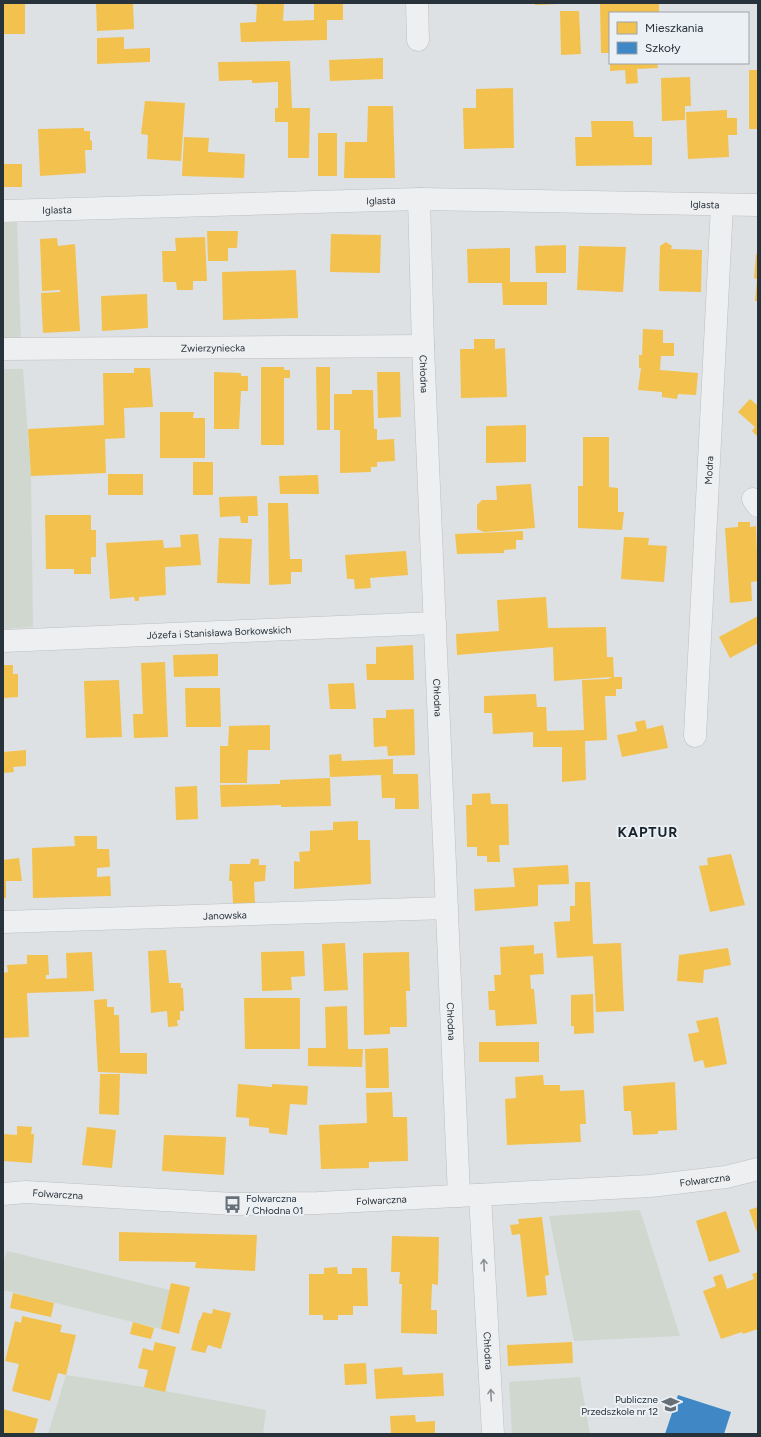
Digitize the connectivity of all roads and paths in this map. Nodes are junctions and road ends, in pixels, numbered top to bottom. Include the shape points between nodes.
1 (417, 3) edge
2 (418, 40) dead end
3 (419, 199) junction
4 (722, 205) junction
5 (758, 205) edge
6 (3, 211) edge
7 (422, 346) junction
8 (3, 349) edge
9 (435, 623) junction
10 (3, 640) edge
11 (695, 736) dead end
12 (447, 908) junction
13 (3, 922) edge
14 (758, 1169) edge
15 (3, 1194) edge
16 (469, 1195) junction
17 (493, 1434) edge

1 - 2 street
3 - 4 street, Iglasta
3 - 6 street, Iglasta
3 - 7 street, Chłodna
4 - 5 street, Iglasta
4 - 11 street, Modra
7 - 8 street, Zwierzyniecka
7 - 9 street, Chłodna
9 - 10 street, Józefa i Stanisława Borkowskich
9 - 12 street, Chłodna
12 - 13 street, Janowska
12 - 16 street, Chłodna
14 - 16 street, Folwarczna via 726,1177 650,1186
15 - 16 street, Folwarczna via 26,1192 233,1204 318,1203
17 -> 16 street, Chłodna

